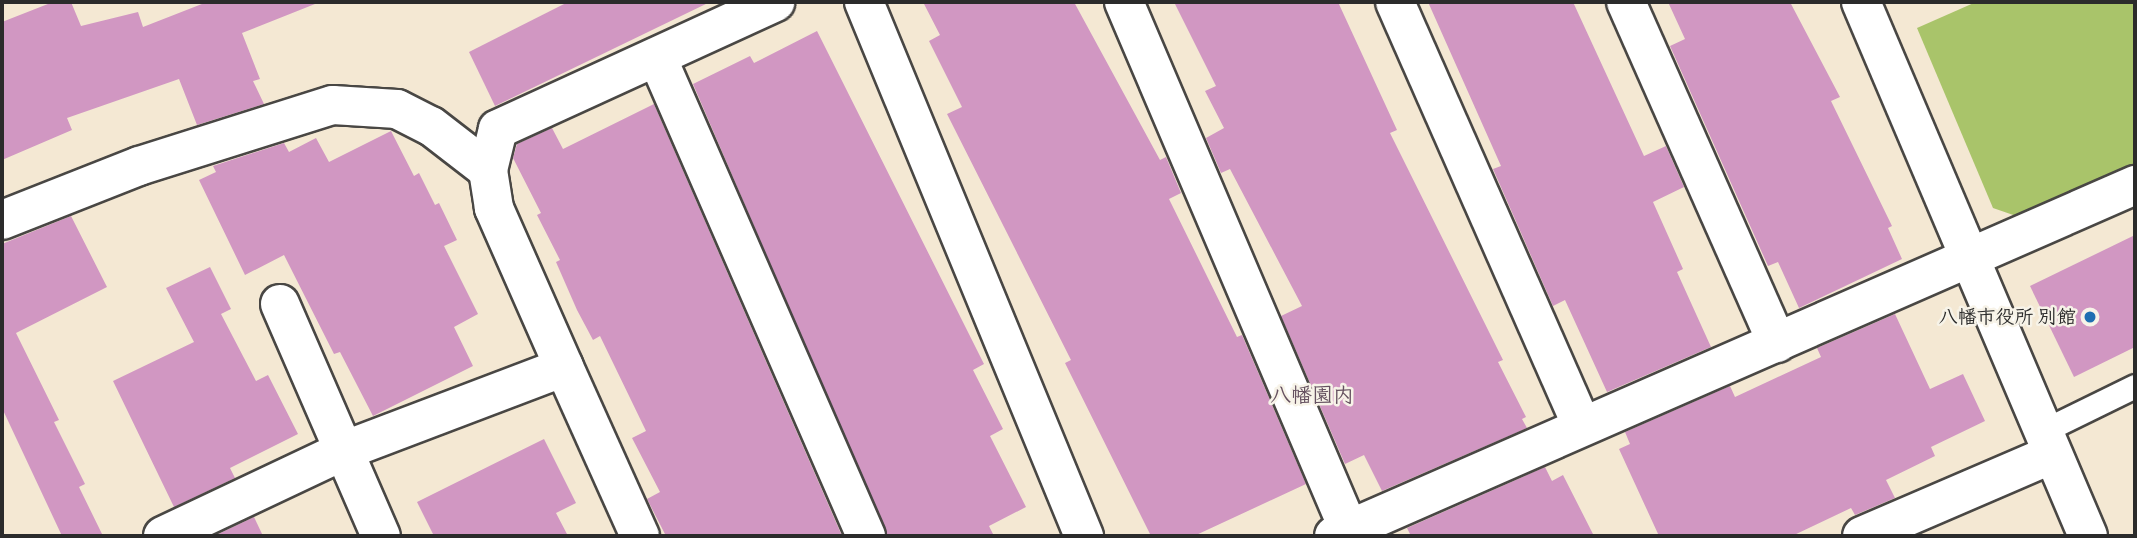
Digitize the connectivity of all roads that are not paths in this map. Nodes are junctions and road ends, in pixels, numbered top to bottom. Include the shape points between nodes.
1 (775, 2) edge
2 (864, 2) edge
3 (1124, 2) edge
4 (1395, 2) edge
5 (1626, 2) edge
6 (1861, 2) edge
7 (657, 57) junction
8 (488, 170) junction
9 (2135, 185) edge
10 (2, 220) edge
11 (1969, 258) junction
12 (280, 304) dead end
13 (1777, 343) junction
14 (564, 367) junction
15 (2135, 387) edge
16 (1582, 425) junction
17 (2048, 442) junction
18 (343, 451) junction
19 (1342, 533) edge
20 (163, 536) edge
21 (380, 536) edge
22 (640, 536) edge
23 (866, 536) edge
24 (1084, 536) edge
25 (1862, 536) edge
26 (2088, 536) edge

1 - 7 street
2 - 24 street
3 - 19 street
4 - 16 street
5 - 13 street
6 - 11 street
7 - 8 street via 498,129
7 - 23 street
8 - 10 street via 431,126 397,109 333,105 138,166
8 - 14 street via 494,208
9 - 11 street
11 - 13 street
11 - 17 street
12 - 18 street
13 - 16 street
14 - 18 street
14 - 22 street
15 - 17 lane
16 - 19 street
17 - 25 street
17 - 26 street
18 - 20 street
18 - 21 street

